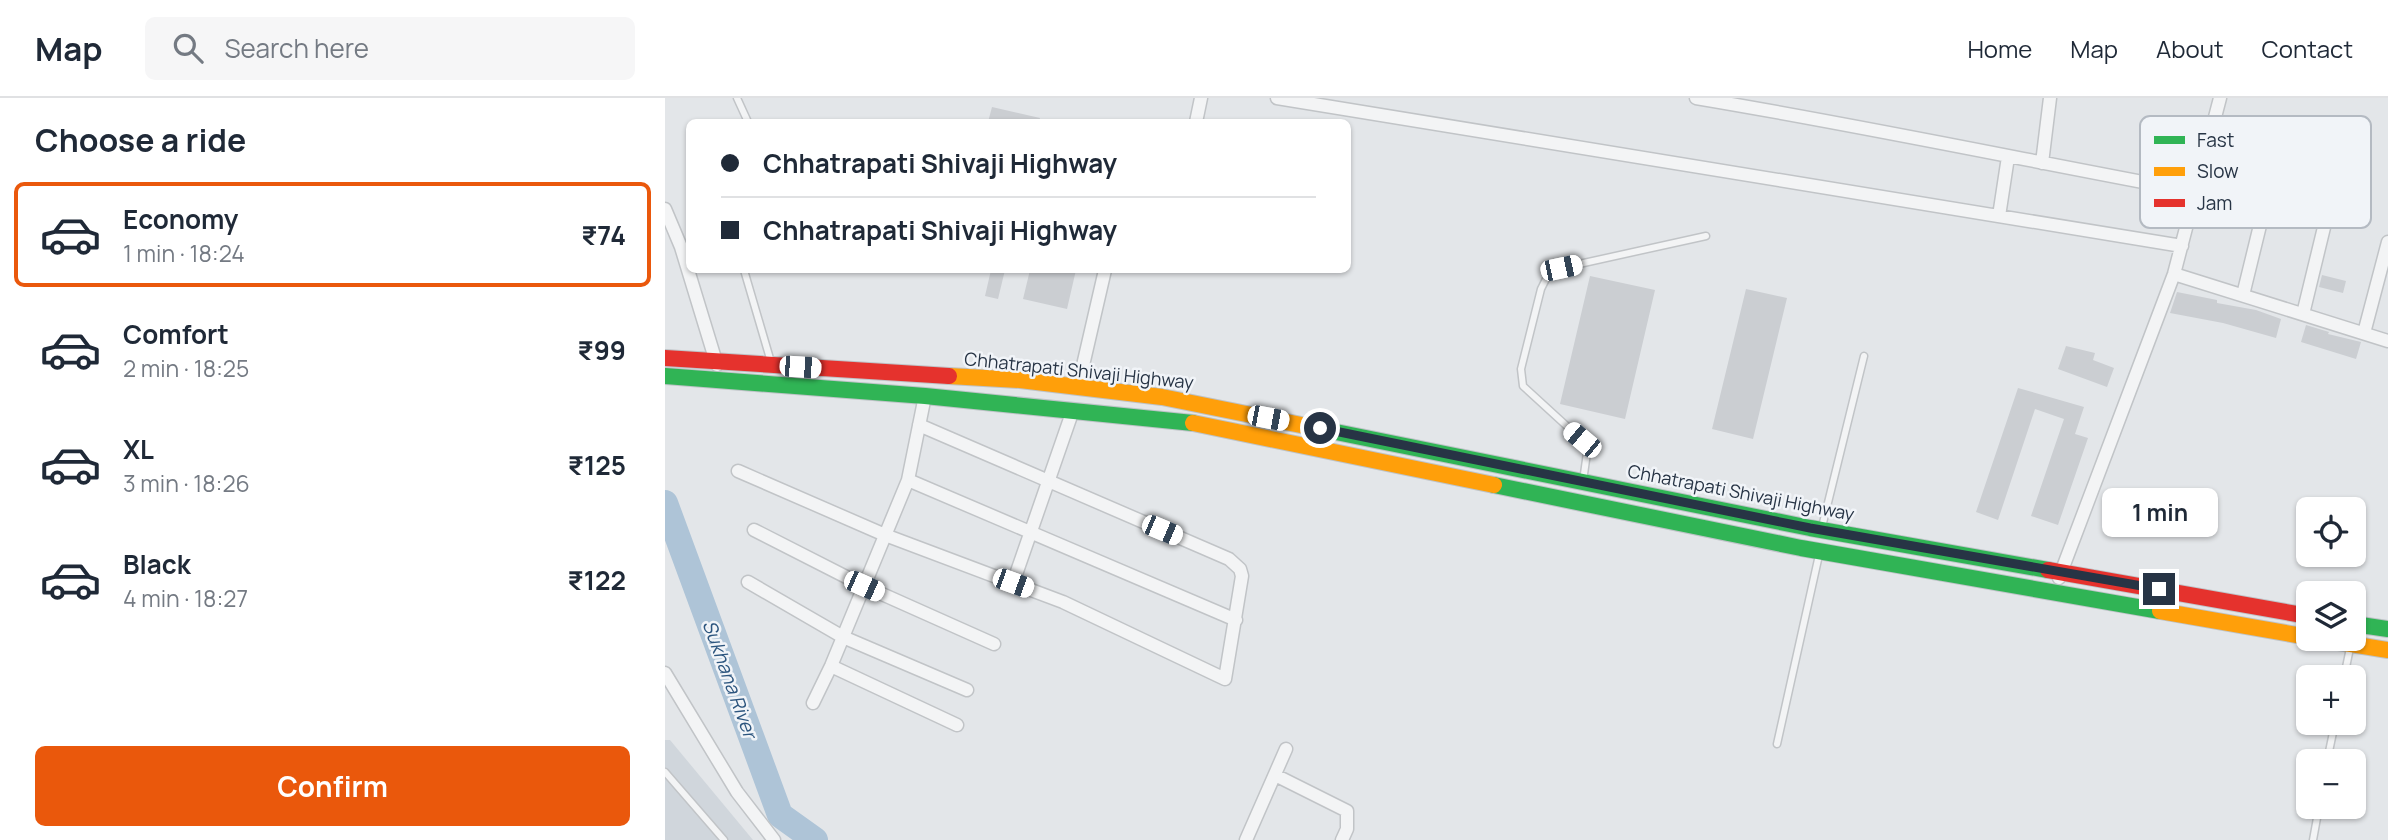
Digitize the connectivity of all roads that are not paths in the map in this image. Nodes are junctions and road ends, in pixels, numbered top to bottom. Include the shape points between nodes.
1 (737, 98) edge
2 (1201, 98) edge
3 (1277, 98) edge
4 (1696, 98) edge
5 (2050, 98) edge
6 (2220, 98) edge
7 (2215, 116) edge
8 (747, 119) edge
9 (1197, 119) edge
10 (2008, 157) junction
11 (2042, 163) junction
12 (2140, 181) edge
13 (665, 209) edge
14 (1999, 216) junction
15 (2187, 228) edge
16 (2259, 228) edge
17 (2324, 228) edge
18 (1706, 236) dead end
19 (2388, 242) edge
20 (2182, 246) junction
21 (686, 263) edge
22 (689, 273) edge
23 (745, 273) edge
24 (1104, 273) edge
25 (2174, 274) junction
26 (2243, 295) junction
27 (2303, 314) junction
28 (2364, 333) junction
29 (2388, 341) edge
30 (1864, 356) dead end
31 (665, 358) edge
32 (716, 361) junction
33 (772, 365) junction
34 (665, 376) edge
35 (722, 380) junction
36 (1078, 387) junction
37 (925, 396) junction
38 (1073, 410) junction
39 (919, 425) junction
40 (738, 471) dead end
41 (908, 480) junction
42 (1049, 480) junction
43 (1583, 481) junction
44 (754, 530) dead end
45 (1821, 530) junction
46 (1031, 533) junction
47 (885, 535) junction
48 (1820, 552) junction
49 (2060, 571) junction
50 (748, 582) dead end
51 (1013, 583) junction
52 (864, 586) junction
53 (2056, 593) junction
54 (2296, 614) edge
55 (1236, 620) junction
56 (2366, 626) edge
57 (2388, 629) edge
58 (2296, 635) edge
59 (843, 637) junction
60 (994, 644) dead end
61 (2366, 646) edge
62 (2388, 650) edge
63 (831, 666) junction
64 (665, 673) edge
65 (967, 690) dead end
66 (813, 703) dead end
67 (957, 724) dead end
68 (1777, 744) dead end
69 (1286, 749) dead end
70 (665, 772) edge
71 (1275, 775) junction
72 (2317, 819) edge
73 (724, 840) edge
74 (774, 840) edge
75 (1246, 840) edge
76 (1342, 840) edge
77 (2313, 840) edge

1 - 8 lane
2 - 9 street
3 - 14 street
4 - 10 street via 1874,128
5 - 11 street
6 - 7 street
10 - 11 street
10 - 14 street
11 - 12 street
13 - 21 street
14 - 20 street
15 - 20 street
16 - 26 street
17 - 27 street
18 - 43 lane via 1561,268 1548,275 1521,369 1523,386 1582,440 1587,453
19 - 28 street
20 - 25 street
22 - 32 street
23 - 33 lane
24 - 36 street
25 - 26 street
25 - 49 street
26 - 27 street
27 - 28 street
28 - 29 street
30 - 45 lane
31 - 32 main road, Chhatrapati Shivaji Highway
32 - 33 main road, Chhatrapati Shivaji Highway
32 - 35 street
33 - 36 main road, Chhatrapati Shivaji Highway
34 - 35 main road
35 - 37 main road
36 - 43 main road, Chhatrapati Shivaji Highway via 1162,397
37 - 38 main road
37 - 39 street
38 - 42 street
38 - 48 main road via 1200,424
39 - 41 street
39 - 42 street
40 - 47 street
41 - 46 street
41 - 47 street
42 - 46 street
42 - 55 street via 1229,559 1242,576
43 - 45 main road, Chhatrapati Shivaji Highway
44 - 52 street
45 - 49 main road, Chhatrapati Shivaji Highway
46 - 51 street
46 - 55 street
47 - 51 street
47 - 52 street
48 - 53 main road
48 - 68 lane
49 - 53 street
49 - 54 main road, Chhatrapati Shivaji Highway
50 - 59 street
51 - 55 street via 1225,679
52 - 59 street
52 - 60 street
53 - 58 main road
56 - 57 main road
59 - 63 street
59 - 65 street
61 - 62 main road
63 - 66 street
63 - 67 street
64 - 74 street via 737,792
69 - 71 street
70 - 73 lane
71 - 75 street
71 - 76 street via 1347,811
72 - 77 lane

